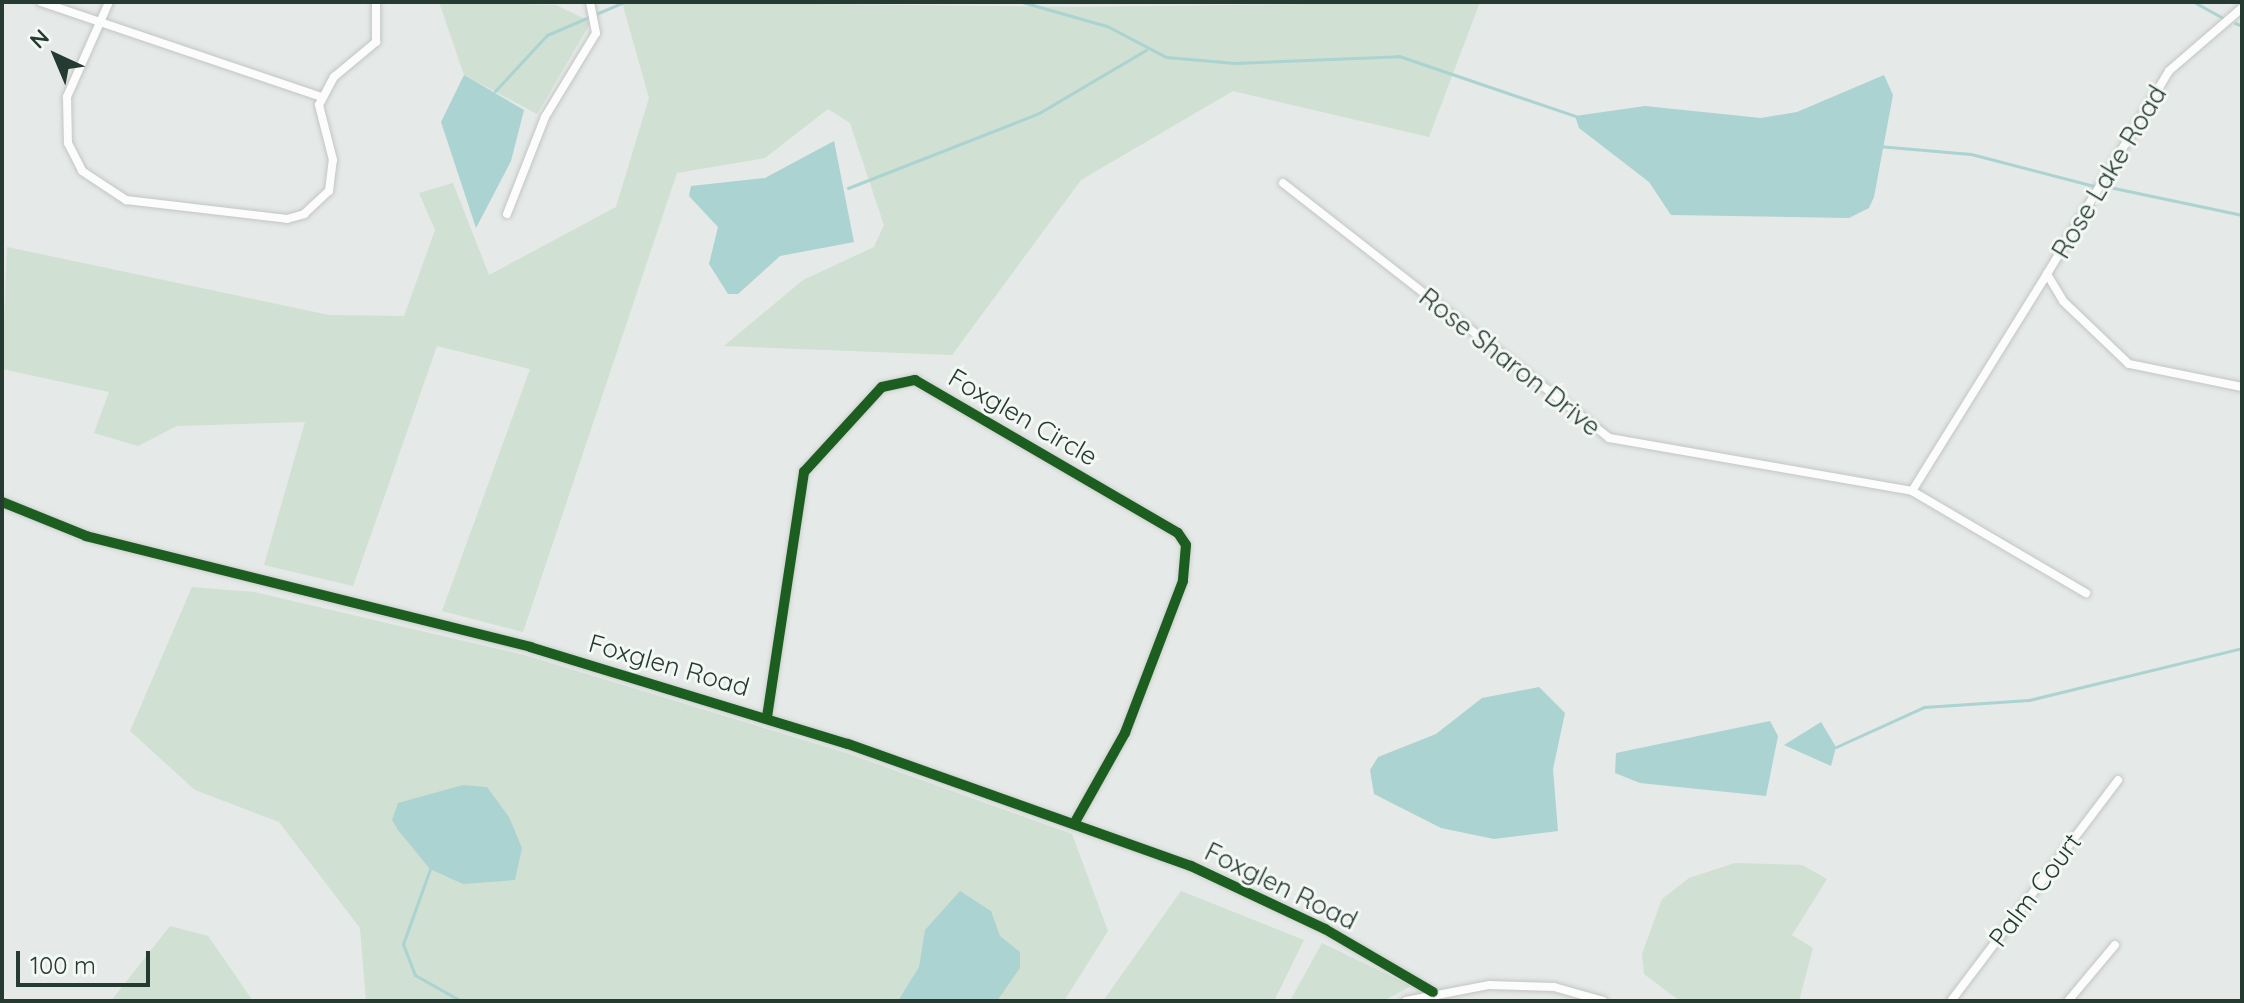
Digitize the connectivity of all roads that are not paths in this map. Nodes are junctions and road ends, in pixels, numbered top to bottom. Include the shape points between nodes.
1 (41, 2) edge
2 (109, 2) edge
3 (376, 2) edge
4 (590, 2) edge
5 (2242, 8) edge
6 (102, 20) junction
7 (322, 97) junction
8 (1283, 183) dead end
9 (507, 214) dead end
10 (2047, 274) junction
11 (2242, 387) edge
12 (1912, 491) junction
13 (2, 502) edge
14 (2086, 593) dead end
15 (767, 717) junction
16 (2118, 780) dead end
17 (1074, 824) junction
18 (2115, 945) dead end
19 (1433, 992) junction
20 (1406, 1001) edge
21 (1603, 1001) edge
22 (1951, 1001) edge
23 (2068, 1001) edge

1 - 6 street
2 - 6 street
3 - 7 street via 376,42
4 - 9 street via 597,24 545,117
5 - 10 street, Rose Lake Road via 2169,71
6 - 7 street
6 - 7 street via 70,88 66,133 88,178 126,200 277,218 304,214 324,198 333,175 319,120
8 - 12 street, Rose Sharon Drive via 1609,438
10 - 11 street, Rose Lake Road via 2063,301 2129,364
10 - 12 street
12 - 14 street, Rose Sharon Drive
13 - 15 street, Foxglen Road via 86,536 530,647
15 - 17 street, Foxglen Road
15 - 17 street, Foxglen Circle via 804,472 882,387 915,380 1178,533 1186,545 1183,581 1125,733
16 - 22 street, Palm Court
17 - 19 street, Foxglen Road via 1232,884
18 - 23 street
19 - 20 street
19 - 21 street via 1532,986

